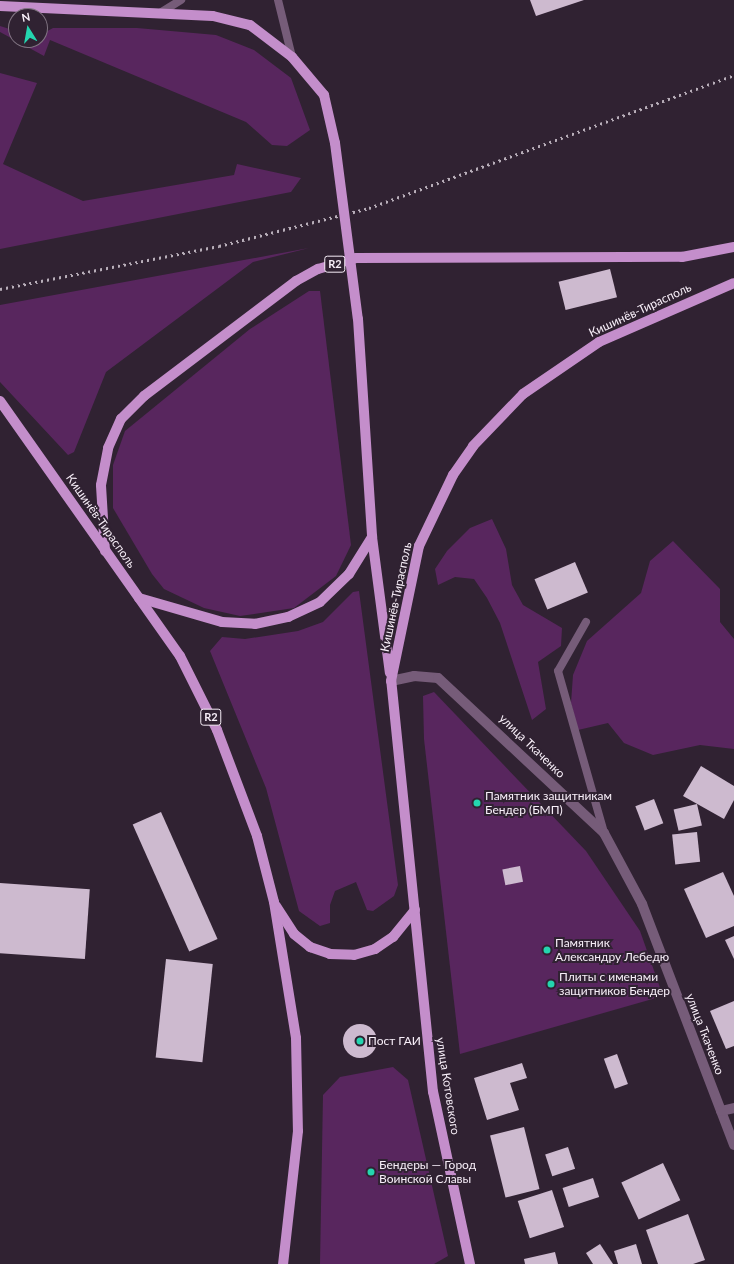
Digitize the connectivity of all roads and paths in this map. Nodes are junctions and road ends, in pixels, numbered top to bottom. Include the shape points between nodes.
1 (182, 0) edge
2 (278, 0) edge
3 (0, 6) edge
4 (160, 13) junction
5 (292, 57) junction
6 (734, 247) edge
7 (734, 283) edge
8 (0, 401) edge
9 (372, 537) junction
10 (105, 551) junction
11 (140, 598) junction
12 (586, 622) dead end
13 (391, 681) junction
14 (604, 833) junction
15 (274, 902) junction
16 (415, 910) junction
17 (734, 1108) edge
18 (721, 1111) junction
19 (734, 1145) edge
20 (282, 1264) edge
21 (470, 1264) edge

1 - 4 lane
2 - 5 lane
3 - 4 main road, R2
4 - 5 main road, R2 via 212,16 250,25
5 - 9 main road, R2, bridge via 324,95 335,143 358,319
6 - 10 main road, R2 via 682,257 356,258 318,269 296,282 144,396 121,419 112,436 102,478
7 - 13 main road, Кишинёв-Тирасполь / R2 via 633,325 572,359 523,394 473,446 453,474 419,546
8 - 10 main road, Кишинёв-Тирасполь / R2
9 - 11 main road via 349,574 320,602 288,617 254,624 222,622
9 - 13 main road, R2
10 - 11 main road, Кишинёв-Тирасполь / R2
11 - 15 main road, Кишинёв-Тирасполь / R2 via 180,656 217,730 243,791
12 - 14 lane via 558,670
13 - 14 street, улица Ткаченко via 414,676 438,678
13 - 16 main road, Кишинёв-Тирасполь / R2
14 - 18 street, улица Ткаченко via 642,904
15 - 16 main road, R2 via 294,934 310,947 330,954 354,955 375,950 393,937
15 - 20 main road via 296,1038 298,1084 298,1131
16 - 21 main road, улица Котовского via 433,1092
17 - 18 street
18 - 19 street, улица Ткаченко

